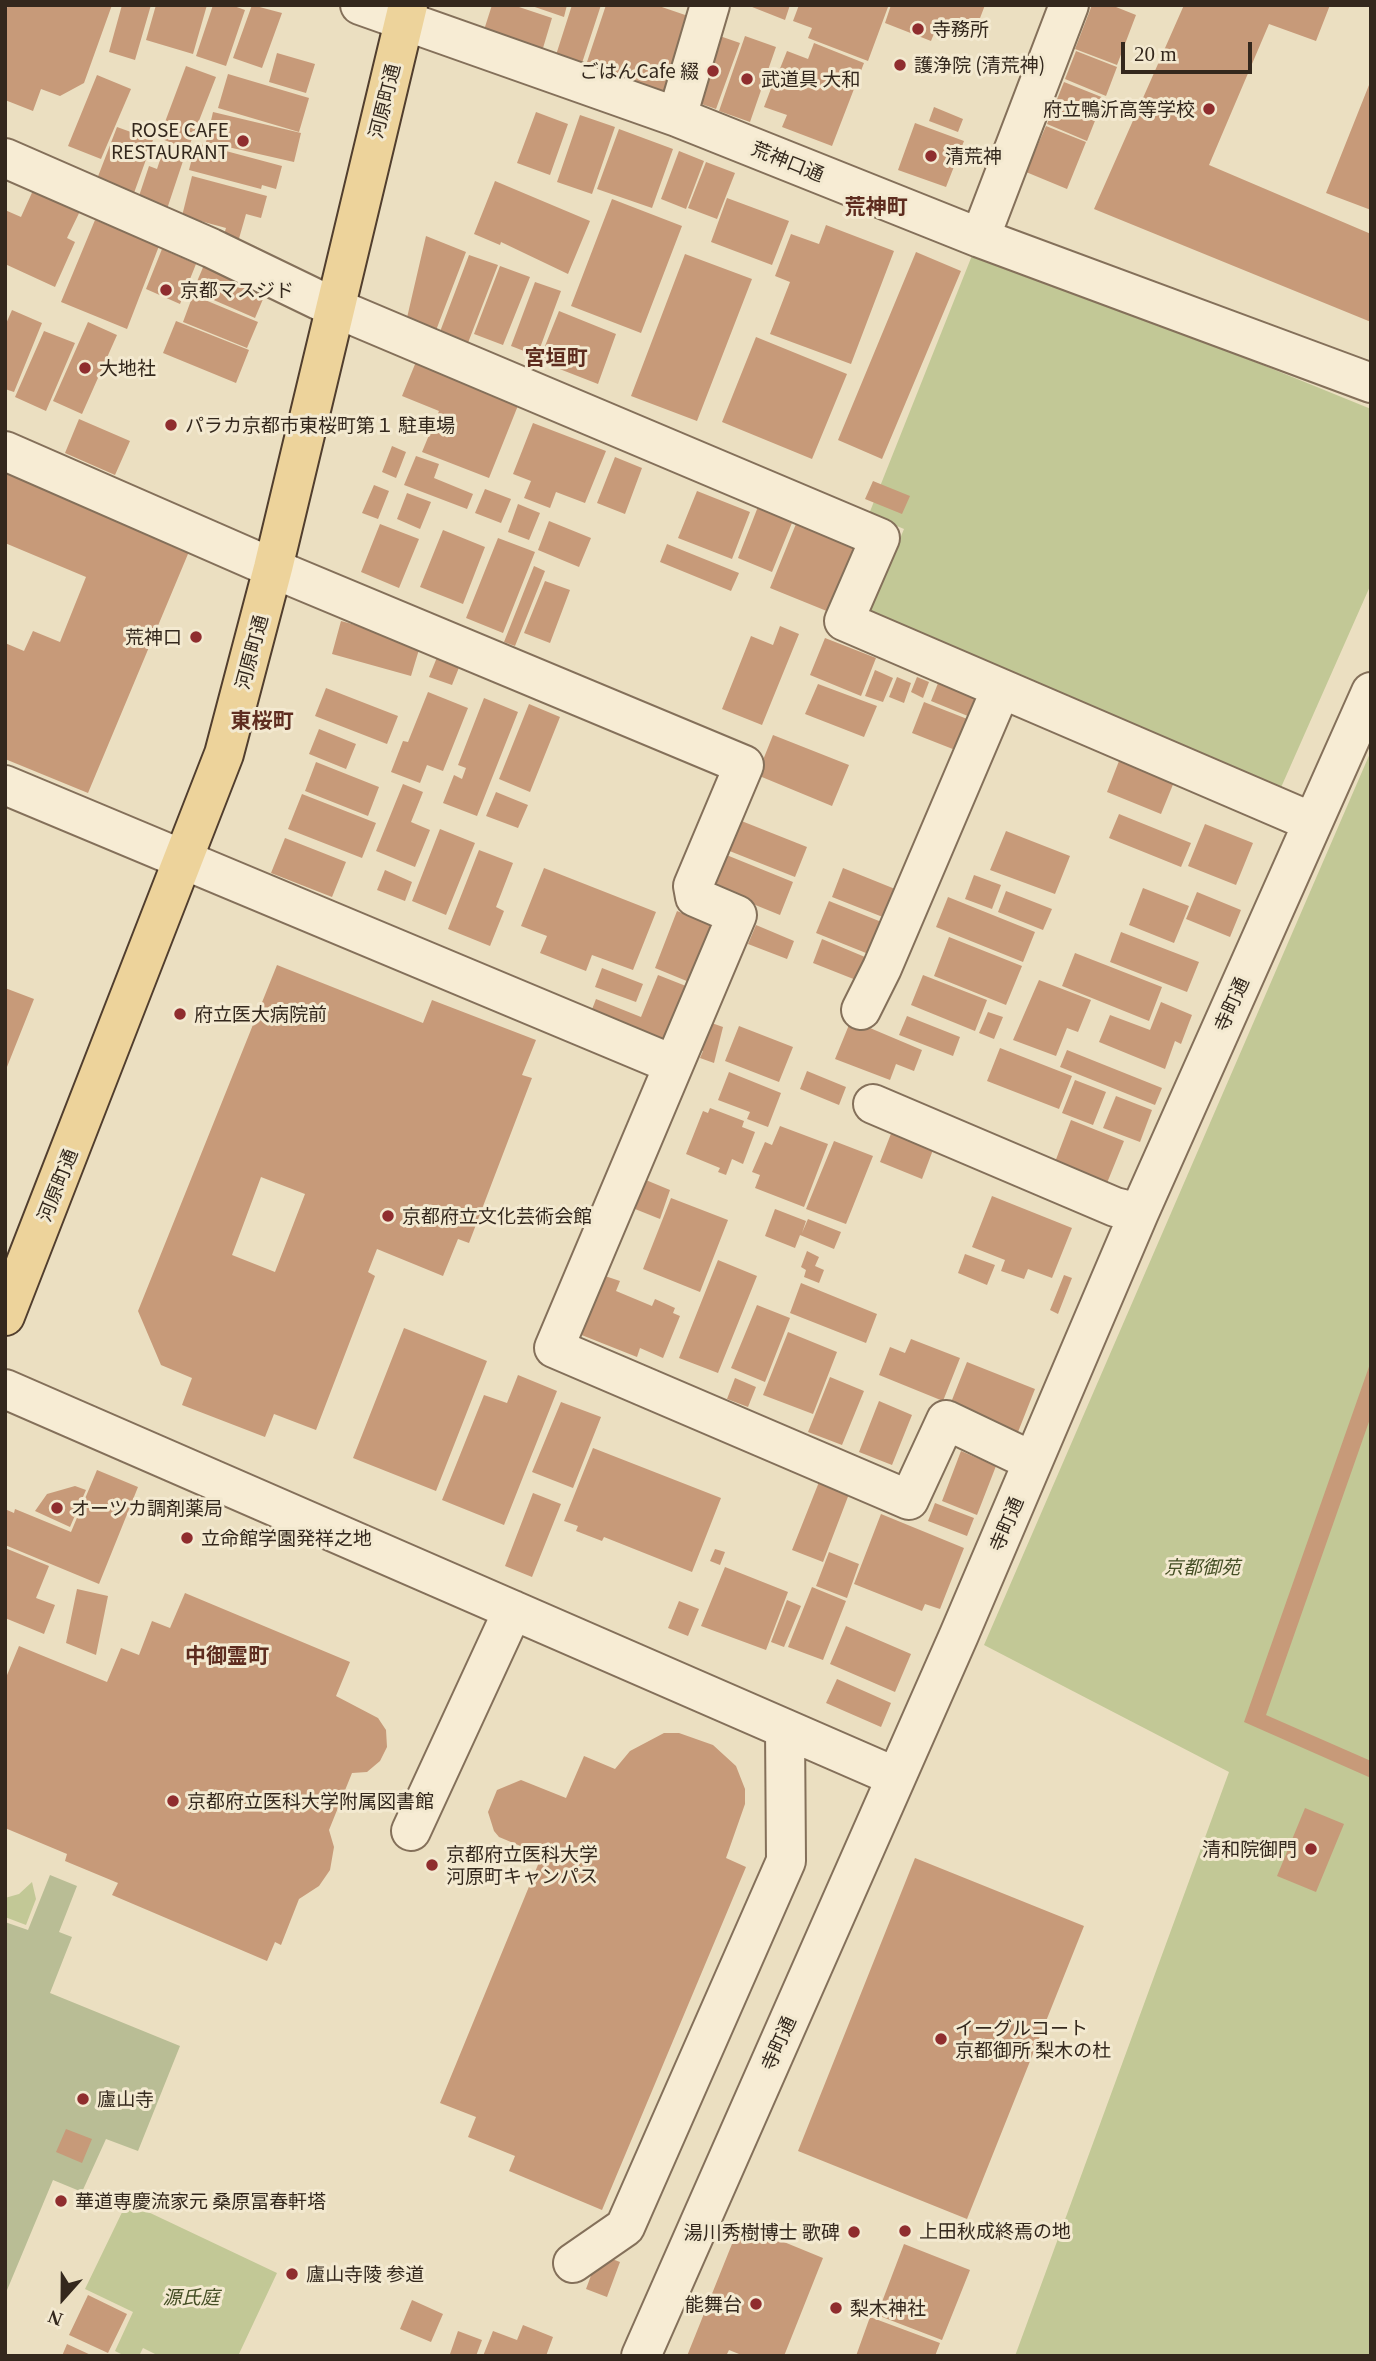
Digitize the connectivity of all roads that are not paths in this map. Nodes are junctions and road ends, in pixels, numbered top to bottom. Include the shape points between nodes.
1 (360, 5) edge
2 (710, 5) edge
3 (1069, 5) edge
4 (406, 13) edge
5 (677, 117) junction
6 (5, 158) edge
7 (980, 238) junction
8 (333, 307) junction
9 (1371, 383) edge
10 (5, 451) edge
11 (273, 568) junction
12 (1001, 689) junction
13 (1371, 692) edge
14 (5, 785) edge
15 (1312, 822) junction
16 (186, 858) junction
17 (861, 1010) dead end
18 (672, 1063) junction
19 (873, 1104) dead end
20 (1139, 1213) junction
21 (5, 1316) edge
22 (5, 1389) edge
23 (1032, 1461) junction
24 (513, 1610) junction
25 (785, 1729) junction
26 (896, 1777) junction
27 (411, 1831) dead end
28 (573, 2263) dead end
29 (640, 2356) edge

1 - 4 street, 荒神口通
2 - 5 street
3 - 7 street
4 - 5 street, 荒神口通
4 - 8 main road, 河原町通
5 - 7 street, 荒神口通
6 - 8 street
7 - 9 street, 荒神口通
8 - 11 main road, 河原町通
8 - 12 street via 880,538 844,621
10 - 11 street
11 - 16 main road, 河原町通 via 224,754
11 - 18 street via 744,765 693,886 695,897 737,915
12 - 15 street
12 - 17 street
13 - 15 street, 寺町通
14 - 16 street
15 - 20 street, 寺町通
16 - 18 street
16 - 21 main road, 河原町通
18 - 23 street via 554,1348 909,1500 946,1420
19 - 20 street via 1115,1207
20 - 23 street, 寺町通
22 - 24 street
23 - 26 street, 寺町通
24 - 25 street
24 - 27 street
25 - 26 street
25 - 28 street via 786,1861 625,2227
26 - 29 street, 寺町通

